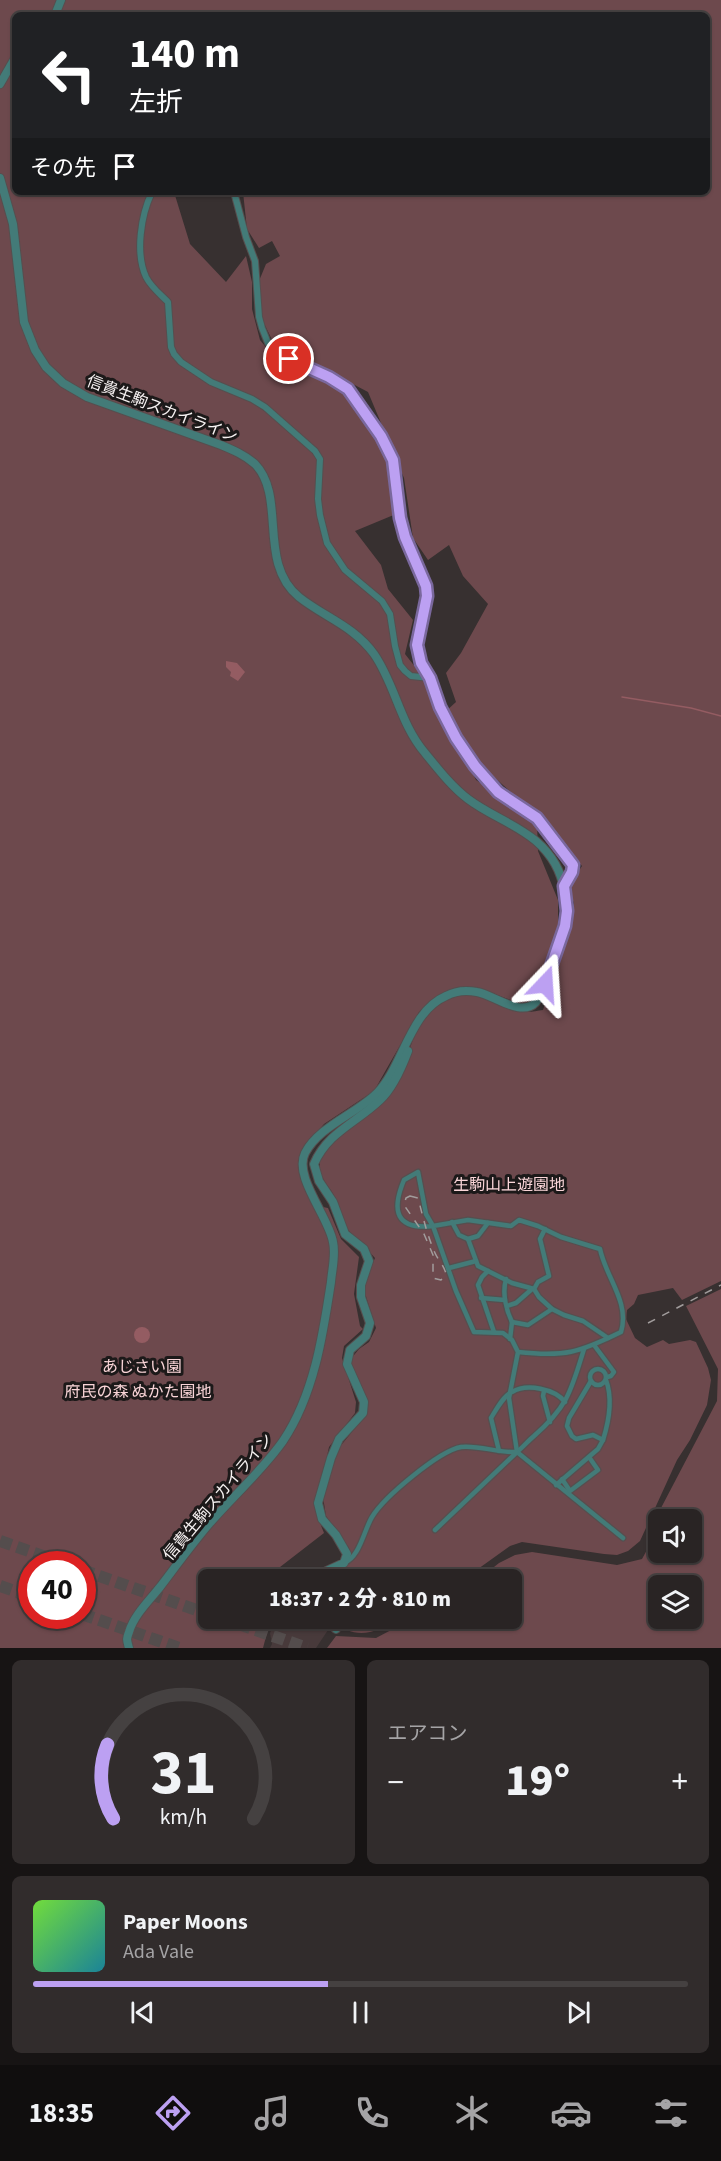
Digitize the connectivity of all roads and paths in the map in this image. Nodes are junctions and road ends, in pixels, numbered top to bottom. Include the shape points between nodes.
1 (12, 63) edge
2 (0, 84) edge
3 (0, 178) edge
4 (151, 195) edge
5 (235, 195) edge
6 (430, 678) junction
7 (564, 886) junction
8 (407, 1044) junction
9 (452, 1222) junction
10 (488, 1223) junction
11 (433, 1226) junction
12 (545, 1229) junction
13 (468, 1239) junction
14 (476, 1261) junction
15 (448, 1268) junction
16 (488, 1272) junction
17 (506, 1279) junction
18 (534, 1288) junction
19 (481, 1298) junction
20 (505, 1300) junction
21 (507, 1306) junction
22 (552, 1309) junction
23 (512, 1322) junction
24 (494, 1332) junction
25 (608, 1338) junction
26 (510, 1339) junction
27 (594, 1345) junction
28 (584, 1349) junction
29 (518, 1352) junction
30 (606, 1379) junction
31 (591, 1381) junction
32 (544, 1391) junction
33 (510, 1392) junction
34 (565, 1402) junction
35 (550, 1422) junction
36 (603, 1440) junction
37 (499, 1451) junction
38 (517, 1452) junction
39 (589, 1457) junction
40 (562, 1479) junction
41 (556, 1485) junction
42 (435, 1530) dead end
43 (623, 1538) dead end
44 (344, 1563) junction
45 (331, 1569) edge
46 (129, 1648) edge

1 - 2 street
3 - 7 street, 信貴生駒スカイライン via 13,224 24,322 46,367 87,397 221,445 253,462 265,479 276,558 288,586 362,640 376,656 420,748 466,798 534,839 549,854
4 - 6 street via 141,257 150,285 168,302 174,354 211,382 274,413 315,451 320,459 319,507 327,543 345,570 382,601 390,614 400,665 411,676
5 - 6 street via 255,261 259,316 268,343 289,359 348,389 393,460 400,518 426,586 417,645
6 - 7 street via 445,717 475,766 498,792 537,818 573,865
7 - 8 street, 信貴生駒スカイライン via 565,926 536,1002 522,1007 475,992 448,994 429,1007
8 - 44 street via 408,1052 382,1098 321,1148 314,1164 345,1234 364,1249 369,1261 361,1297 370,1323 366,1336 350,1350 347,1364 364,1402 363,1413 339,1439 318,1503 322,1519 347,1554
8 - 46 street, 信貴生駒スカイライン via 376,1094 304,1154 302,1168 333,1241 333,1260 314,1368 298,1417 270,1459 208,1524 142,1610 129,1630
9 - 10 street
9 - 11 street
9 - 13 street via 459,1235
10 - 12 street via 511,1226 519,1220
10 - 13 street via 478,1236
11 - 11 street via 426,1214 417,1172 404,1180 398,1194 398,1214 415,1228
11 - 15 street
12 - 18 street via 540,1239 549,1276
12 - 25 street via 600,1249 624,1310 621,1332
13 - 14 street
14 - 15 street
14 - 16 street
15 - 24 street via 474,1332
16 - 17 street
16 - 19 street via 478,1285
17 - 18 street
17 - 20 street
18 - 21 street
18 - 22 street
19 - 20 street
19 - 24 street
20 - 21 street
21 - 23 street
22 - 23 street via 528,1325
22 - 25 street via 583,1321
23 - 26 street
24 - 26 street
25 - 27 street
26 - 29 street
27 - 28 street
27 - 30 street via 614,1372
28 - 29 street via 553,1355
28 - 34 street
29 - 33 street
30 - 31 street via 597,1385
30 - 31 street via 603,1370 594,1369
30 - 36 street via 609,1408
31 - 36 street via 567,1426 576,1439 593,1436
32 - 33 street via 523,1388
32 - 34 street via 560,1395
32 - 35 street
33 - 37 street via 491,1418
33 - 38 street
34 - 35 street
35 - 38 street
36 - 39 street
37 - 38 street
37 - 44 street via 462,1447 423,1470 384,1500 355,1552
38 - 41 street
38 - 42 street
39 - 40 street
39 - 40 street via 598,1470 570,1491
40 - 41 street
41 - 43 street
44 - 45 street

